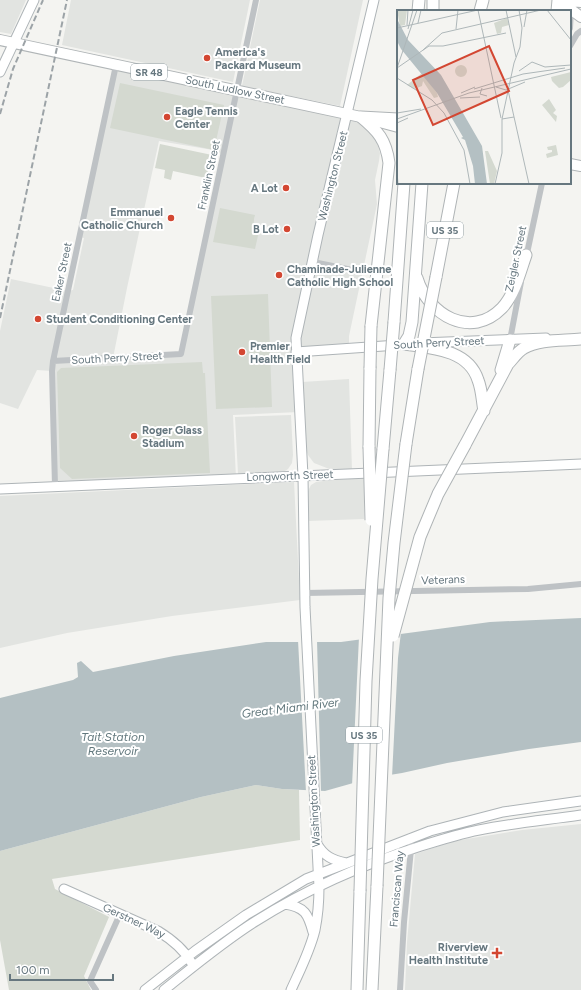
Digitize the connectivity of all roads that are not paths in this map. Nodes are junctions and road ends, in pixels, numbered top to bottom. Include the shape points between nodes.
1 (34, 0) edge
2 (256, 0) edge
3 (374, 0) edge
4 (483, 0) edge
5 (490, 0) edge
6 (558, 0) edge
7 (581, 2) edge
8 (480, 10) edge
9 (488, 10) edge
10 (557, 10) edge
11 (571, 10) joint
12 (581, 17) edge
13 (581, 31) edge
14 (0, 40) edge
15 (14, 44) junction
16 (571, 44) edge
17 (116, 65) junction
18 (0, 72) edge
19 (237, 90) junction
20 (348, 114) junction
21 (360, 117) junction
22 (397, 119) edge
23 (397, 127) edge
24 (571, 164) edge
25 (581, 166) edge
26 (404, 184) edge
27 (422, 184) edge
28 (454, 184) edge
29 (542, 184) edge
30 (526, 255) junction
31 (313, 262) junction
32 (362, 272) dead end
33 (416, 276) junction
34 (581, 338) edge
35 (510, 340) junction
36 (404, 344) junction
37 (296, 352) junction
38 (181, 354) joint
39 (53, 361) junction
40 (492, 393) junction
41 (484, 411) junction
42 (581, 464) edge
43 (303, 476) junction
44 (55, 486) junction
45 (0, 489) edge
46 (372, 579) junction
47 (581, 584) edge
48 (305, 593) junction
49 (387, 660) junction
50 (581, 801) edge
51 (556, 805) junction
52 (505, 812) junction
53 (581, 816) edge
54 (558, 818) junction
55 (507, 825) junction
56 (410, 838) junction
57 (316, 842) junction
58 (411, 849) junction
59 (346, 863) junction
60 (319, 874) junction
61 (319, 887) junction
62 (64, 889) dead end
63 (285, 904) junction
64 (120, 914) junction
65 (314, 936) junction
66 (188, 956) junction
67 (374, 960) junction
68 (194, 966) junction
69 (96, 990) edge
70 (145, 990) edge
71 (164, 990) edge
72 (293, 990) edge
73 (357, 990) edge
74 (372, 990) edge
75 (376, 990) edge
76 (400, 990) edge

1 - 15 street
2 - 19 street, Franklin Street
3 - 20 street, Washington Street
4 - 8 highway
5 - 9 highway
6 - 7 main road
6 - 10 highway
6 - 11 main road
11 - 12 main road
13 - 16 street
14 - 15 main road, South Ludlow Street / SR 48
15 - 17 main road, South Ludlow Street / SR 48
15 - 18 street
17 - 19 main road, South Ludlow Street / SR 48
17 - 39 street, Eaker Street
19 - 20 main road, South Ludlow Street / SR 48
19 - 38 street, Franklin Street
20 - 21 main road, South Ludlow Street / SR 48
20 - 31 street, Washington Street
21 - 22 highway
21 - 23 main road, South Ludlow Street / SR 48
21 - 46 highway, bridge via 384,142 390,163 371,326 369,447
24 - 25 main road
26 - 46 highway, US 35, bridge
27 - 33 highway
28 - 49 highway, US 35, bridge via 406,444 391,582
29 - 30 street, Zeigler Street
30 - 33 highway via 514,287 503,306 492,316 476,322 458,321 439,313 424,296
30 - 35 street, Zeigler Street
31 - 32 street
31 - 37 street, Washington Street via 296,338
33 - 36 highway via 412,326
34 - 35 street, South Perry Street
34 - 40 highway via 542,343 523,349 508,364
35 - 36 street, South Perry Street
35 - 40 highway
36 - 37 street, South Perry Street
36 - 41 highway via 446,351 468,364 478,379
37 - 43 street, Washington Street
38 - 39 street, South Perry Street
39 - 44 street, Eaker Street
40 - 41 highway
41 - 49 highway, bridge via 438,494 418,541
42 - 43 street, Longworth Street
43 - 44 street, Longworth Street
43 - 48 street, Washington Street
44 - 45 street, Longworth Street
46 - 73 highway, US 35, bridge via 366,687
47 - 48 street, Veterans via 528,589
48 - 57 street, Washington Street
49 - 67 highway, US 35, bridge
50 - 51 street
51 - 52 street
51 - 54 street
52 - 55 street
52 - 56 street
53 - 54 street
54 - 55 street
55 - 58 street via 478,830
56 - 58 street, Franciscan Way
56 - 59 street
57 - 59 street via 329,858
57 - 60 street, Washington Street
58 - 61 street
58 - 76 street, Franciscan Way
59 - 60 street
60 - 61 street, Washington Street
60 - 66 street via 306,879 246,915
61 - 63 street
61 - 65 street, Washington Street
62 - 64 street, Gerstner Way
63 - 65 street via 304,911 310,920
63 - 68 street via 255,921
64 - 66 street, Gerstner Way via 158,931
64 - 69 street via 90,981
65 - 72 street, Washington Street
66 - 68 street, Gerstner Way
66 - 70 street
67 - 74 highway, US 35
67 - 75 highway
68 - 71 street

